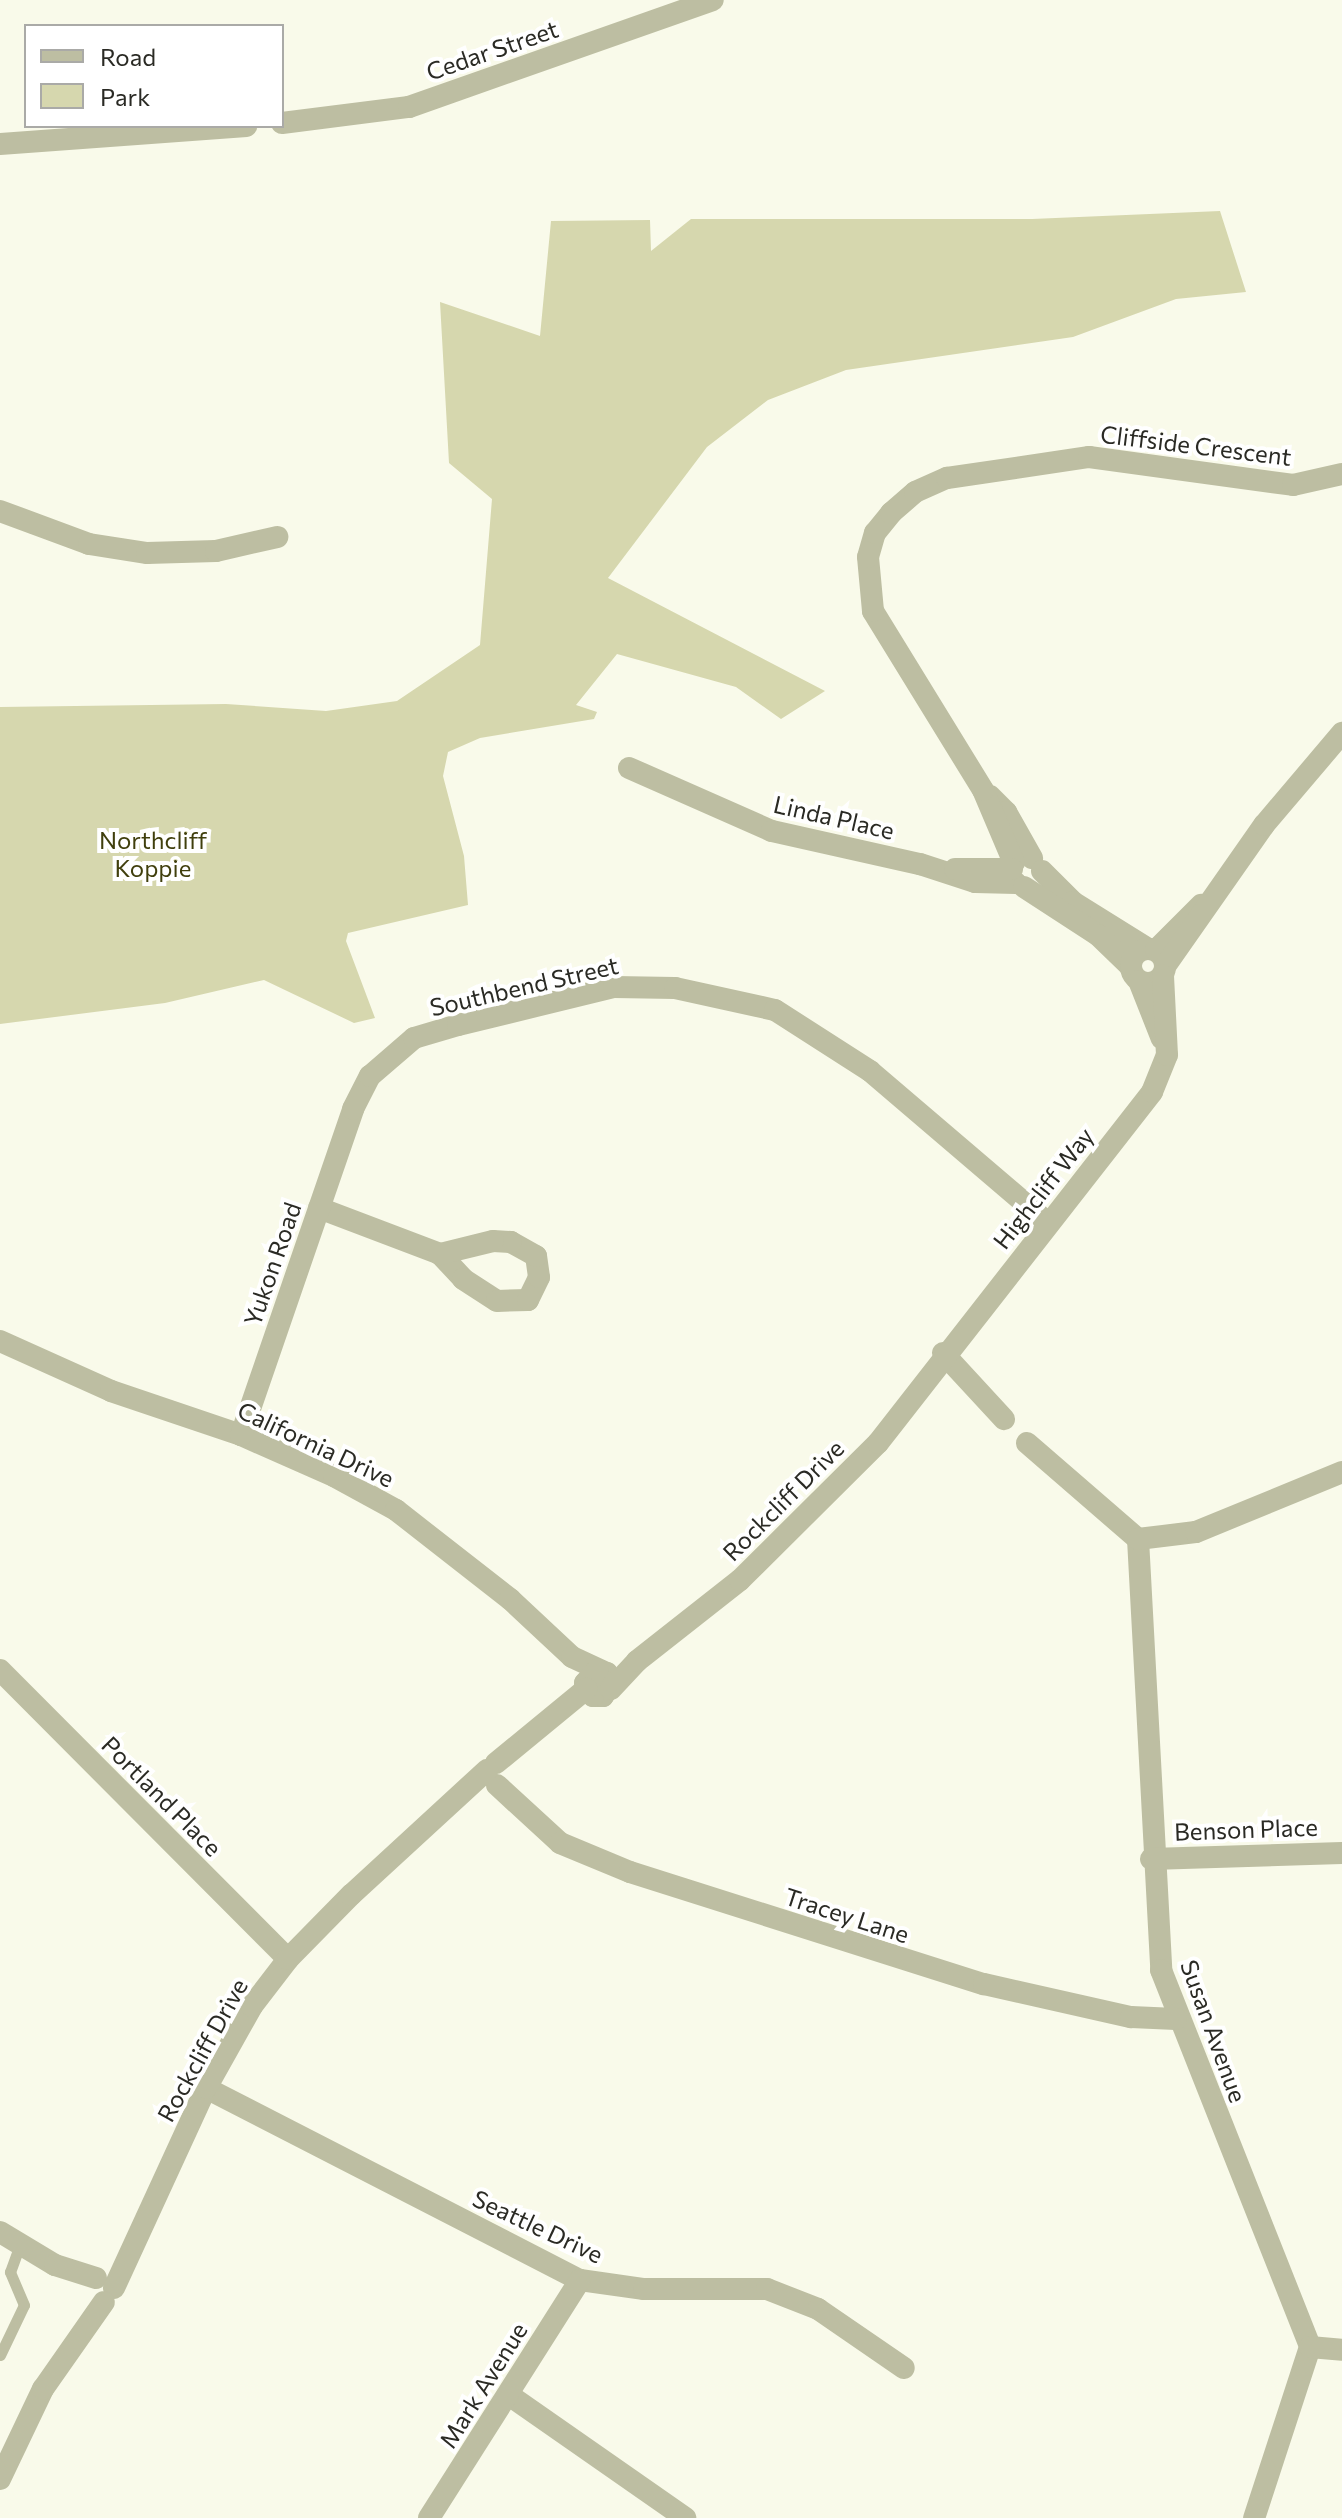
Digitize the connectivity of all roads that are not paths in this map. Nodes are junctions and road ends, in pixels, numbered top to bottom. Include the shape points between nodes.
1 (713, 0) edge
2 (284, 123) edge
3 (219, 128) edge
4 (0, 144) edge
5 (1342, 474) edge
6 (0, 511) edge
7 (277, 537) dead end
8 (1342, 733) edge
9 (629, 768) dead end
10 (1023, 872) junction
11 (1158, 960) junction
12 (1134, 974) junction
13 (1167, 1047) junction
14 (353, 1109) joint
15 (319, 1208) junction
16 (1049, 1224) junction
17 (440, 1254) dead end
18 (0, 1341) edge
19 (943, 1353) junction
20 (1004, 1419) dead end
21 (241, 1435) junction
22 (1027, 1443) dead end
23 (1342, 1472) edge
24 (1138, 1539) junction
25 (0, 1670) edge
26 (597, 1683) junction
27 (498, 1775) junction
28 (1342, 1853) edge
29 (1151, 1859) junction
30 (288, 1959) junction
31 (1176, 2019) junction
32 (206, 2088) junction
33 (6, 2238) edge
34 (580, 2280) junction
35 (99, 2289) junction
36 (1310, 2347) junction
37 (1342, 2350) edge
38 (0, 2355) edge
39 (904, 2368) dead end
40 (509, 2395) junction
41 (0, 2479) edge
42 (429, 2518) edge
43 (685, 2518) edge
44 (1254, 2518) edge

1 - 2 street, Cedar Street via 409,107
3 - 4 street
5 - 10 street, Cliffside Crescent via 1293,485 1089,457 947,478 915,492 891,513 875,533 868,557 873,611 983,790 1006,812
6 - 7 street via 89,544 147,553 216,551
8 - 11 street via 1264,825 1190,937
9 - 10 street, Linda Place via 772,831 975,882
10 - 11 street, Cliffside Crescent
10 - 12 street, Cliffside Crescent
11 - 12 street via 1132,958
11 - 12 street via 1157,982
11 - 13 street, Highcliff Way
12 - 13 street
13 - 16 street, Highcliff Way via 1152,1092
14 - 15 street, Yukon Road
14 - 16 street, Southbend Street via 370,1076 414,1038 614,987 675,988 764,1007 815,1032 913,1107
15 - 17 street
15 - 21 street, Yukon Road
16 - 19 street, Highcliff Way
18 - 21 street, California Drive via 111,1391
19 - 20 street
19 - 26 street, Rockcliff Drive via 878,1443 740,1580 637,1661
21 - 26 street, California Drive via 396,1510 510,1599
22 - 24 street
23 - 24 street via 1196,1532
24 - 29 street, Susan Avenue
25 - 30 street, Portland Place
26 - 27 street, Rockcliff Drive
27 - 30 street, Rockcliff Drive via 459,1799
27 - 31 street, Tracey Lane via 560,1843 586,1856 984,1984 1131,2017
28 - 29 street, Benson Place
29 - 31 street, Susan Avenue via 1161,1970
30 - 32 street, Rockcliff Drive via 252,2006
31 - 36 street, Susan Avenue
32 - 34 street, Seattle Drive
32 - 35 street, Rockcliff Drive via 128,2250
33 - 35 street
33 - 38 lane via 10,2272 24,2305
34 - 39 street, Seattle Drive via 644,2289 767,2289 818,2309
34 - 40 street, Mark Avenue
35 - 41 street, Rockcliff Drive
36 - 37 street
36 - 44 street
40 - 42 street, Mark Avenue
40 - 43 street

